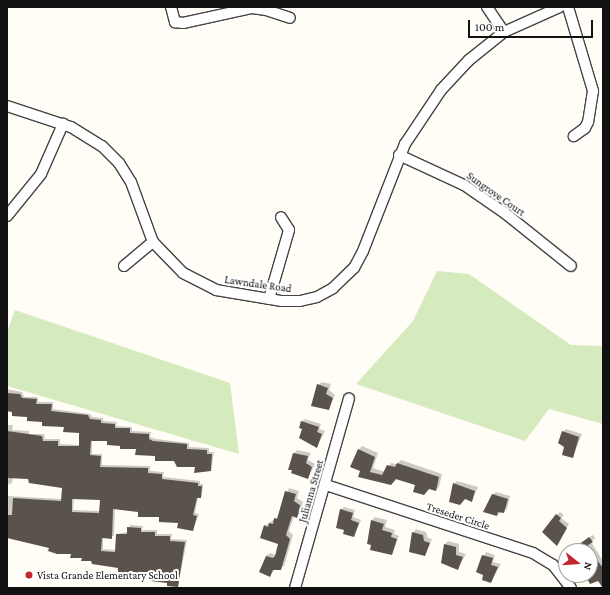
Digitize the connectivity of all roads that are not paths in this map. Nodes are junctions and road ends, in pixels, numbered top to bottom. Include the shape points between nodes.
1 (171, 7) edge
2 (487, 7) edge
3 (560, 7) edge
4 (568, 7) edge
5 (290, 18) dead end
6 (504, 32) junction
7 (7, 106) edge
8 (63, 124) junction
9 (574, 136) dead end
10 (399, 155) junction
11 (7, 216) edge
12 (281, 216) dead end
13 (153, 242) junction
14 (124, 266) dead end
15 (571, 266) dead end
16 (269, 299) junction
17 (349, 400) dead end
18 (326, 485) junction
19 (295, 588) edge
20 (570, 588) edge

1 - 5 street via 175,22 182,23 252,8
2 - 6 street
3 - 6 street, Lawndale Road
4 - 9 street via 592,91 588,122 585,128
6 - 10 street, Lawndale Road via 469,60 441,90 414,127
7 - 8 street, Lawndale Road
8 - 11 street via 41,174
8 - 13 street, Lawndale Road via 93,138 119,163 133,188
10 - 15 street, Sungrove Court via 464,185 506,214
10 - 16 street, Lawndale Road via 363,252 348,276 333,288 308,299 291,302
12 - 16 street via 289,230
13 - 14 street
13 - 16 street, Lawndale Road via 174,266 205,285
17 - 18 street, Julianna Street
18 - 19 street, Julianna Street
18 - 20 street, Treseder Circle via 533,553 552,565

